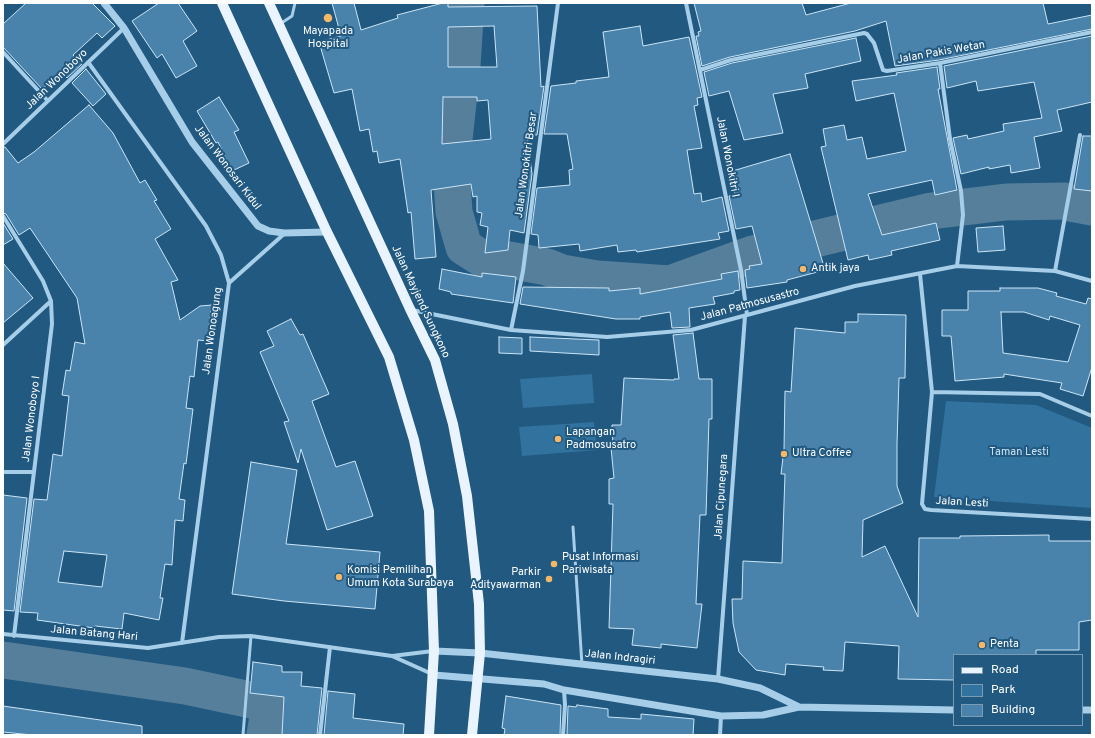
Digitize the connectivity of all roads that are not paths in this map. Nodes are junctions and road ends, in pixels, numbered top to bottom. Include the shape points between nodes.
1 (104, 3) edge
2 (222, 3) edge
3 (268, 3) edge
4 (295, 3) edge
5 (558, 3) edge
6 (686, 3) edge
7 (279, 25) junction
8 (124, 28) junction
9 (1092, 32) edge
10 (3, 52) edge
11 (88, 62) junction
12 (940, 63) junction
13 (700, 70) junction
14 (48, 101) junction
15 (1080, 135) dead end
16 (3, 144) edge
17 (3, 216) edge
18 (327, 232) junction
19 (284, 233) junction
20 (957, 266) junction
21 (1055, 271) junction
22 (920, 274) junction
23 (1092, 281) edge
24 (229, 283) junction
25 (51, 301) junction
26 (410, 309) junction
27 (746, 316) junction
28 (511, 330) junction
29 (3, 345) edge
30 (932, 392) junction
31 (1092, 416) edge
32 (3, 472) edge
33 (34, 472) junction
34 (1092, 519) edge
35 (573, 527) dead end
36 (3, 634) edge
37 (14, 636) junction
38 (252, 636) junction
39 (182, 643) junction
40 (330, 647) junction
41 (434, 651) junction
42 (480, 653) junction
43 (392, 656) junction
44 (582, 664) junction
45 (434, 675) junction
46 (478, 679) junction
47 (718, 679) junction
48 (564, 690) junction
49 (800, 707) junction
50 (953, 710) edge
51 (721, 716) junction
52 (243, 735) edge
53 (320, 735) edge
54 (429, 735) edge
55 (472, 735) edge
56 (563, 735) edge
57 (720, 735) edge

1 - 8 street, Jalan Wonosari Kidul
2 - 18 main road
3 - 7 main road, Jalan Mayjend Sungkono
4 - 7 lane via 292,16
5 - 28 street, Jalan Wonokitri Besar via 523,271
6 - 13 street, Jalan Wonokitri I
7 - 26 main road, Jalan Mayjend Sungkono
8 - 11 street, Jalan Wonoboyo
8 - 19 street, Jalan Wonosari Kidul via 192,142 250,217 258,226
9 - 12 street, Jalan Pakis Wetan
10 - 14 street
11 - 14 street, Jalan Wonoboyo
11 - 24 street, Jalan Wonoagung via 206,226 220,255
12 - 13 street, Jalan Pakis Wetan via 885,71 874,43 864,33 731,60
12 - 20 street via 950,139 961,191 963,215
13 - 27 street, Jalan Wonokitri I via 741,270
14 - 16 street, Jalan Wonoboyo
15 - 21 street
17 - 25 street, Jalan Wonoboyo I via 43,281
18 - 19 street, Jalan Wonosari Kidul
18 - 41 main road via 389,357 414,440 429,511
19 - 24 street
20 - 21 street, Jalan Patmosusastro
20 - 22 street, Jalan Patmosusastro
21 - 23 street, Jalan Patmosusastro
22 - 27 street, Jalan Patmosusastro via 855,286
22 - 30 street, Jalan Lesti
24 - 39 street, Jalan Wonoagung
25 - 29 street
25 - 33 street, Jalan Wonoboyo I via 52,324
26 - 28 street, Jalan Patmosusastro
26 - 42 main road, Jalan Mayjend Sungkono via 435,360 453,424 467,496 479,604
27 - 28 street, Jalan Patmosusastro via 691,330 607,337
27 - 47 street, Jalan Cipunegara
30 - 31 street via 1040,394
30 - 34 street, Jalan Lesti via 922,504 925,509
32 - 33 street
33 - 37 street, Jalan Wonoboyo I
35 - 44 lane
36 - 37 street, Jalan Batang Hari
37 - 39 street, Jalan Batang Hari via 148,648
38 - 39 street, Jalan Batang Hari via 219,637
38 - 40 street, Jalan Batang Hari
38 - 52 lane
40 - 43 street, Jalan Batang Hari
40 - 53 street
41 - 42 street, Jalan Indragiri
41 - 43 street
41 - 45 main road
42 - 44 street, Jalan Indragiri
42 - 46 main road, Jalan Mayjend Sungkono
43 - 45 street
44 - 47 street, Jalan Indragiri
45 - 46 street, Jalan Indragiri
45 - 54 main road
46 - 48 street, Jalan Indragiri via 544,684
46 - 55 main road, Jalan Mayjend Sungkono
47 - 49 street, Jalan Indragiri via 760,688
48 - 51 street, Jalan Indragiri
48 - 56 street
49 - 50 street, Jalan Indragiri
49 - 51 street, Jalan Indragiri via 763,715
51 - 57 street

